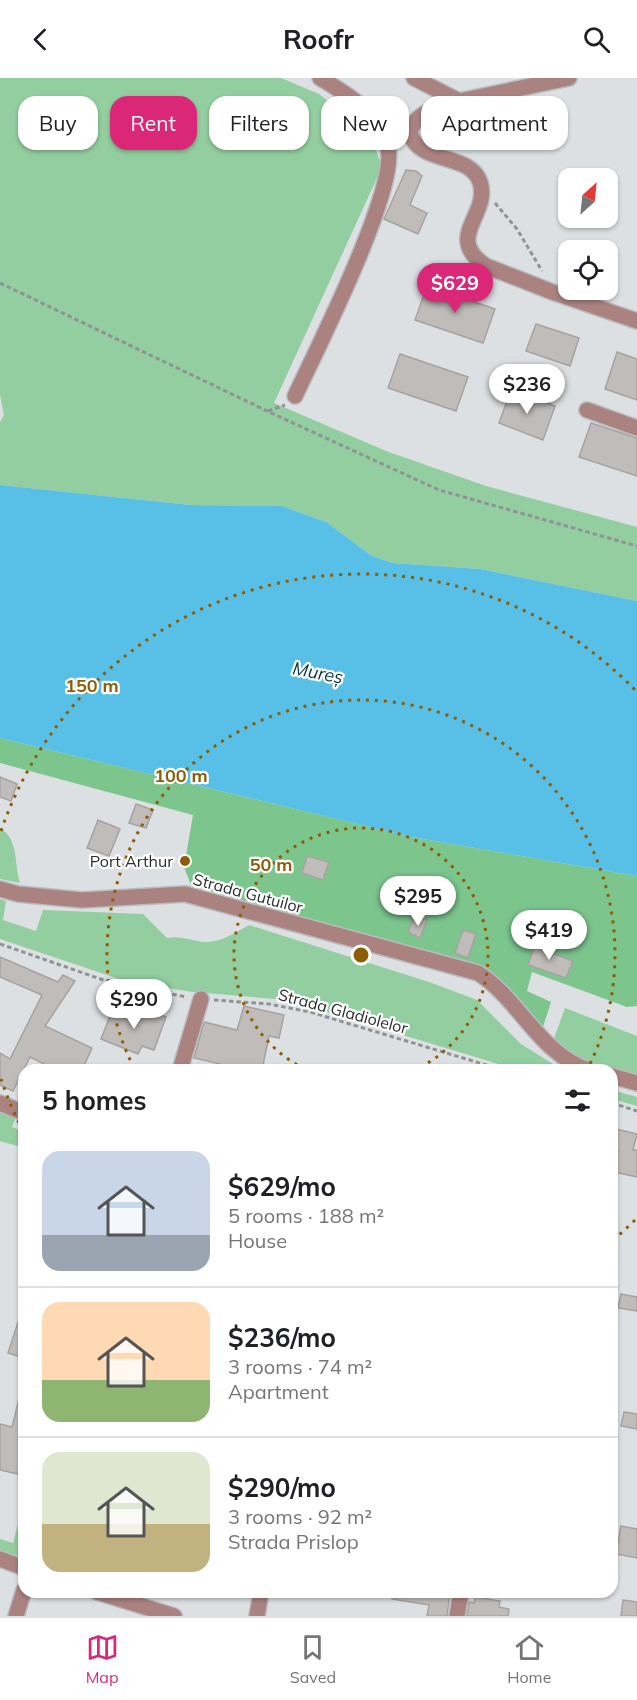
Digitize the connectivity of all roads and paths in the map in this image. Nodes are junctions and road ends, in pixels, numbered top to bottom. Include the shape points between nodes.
1 (320, 78) edge
2 (414, 78) edge
3 (569, 78) edge
4 (449, 96) edge
5 (487, 96) edge
6 (421, 115) edge
7 (421, 148) edge
8 (425, 150) edge
9 (481, 189) junction
10 (0, 283) edge
11 (555, 294) junction
12 (637, 321) edge
13 (295, 396) dead end
14 (587, 410) dead end
15 (637, 428) edge
16 (637, 546) edge
17 (0, 888) edge
18 (0, 944) edge
19 (201, 999) junction
20 (182, 1064) edge
21 (483, 1064) edge
22 (575, 1064) edge
23 (618, 1078) edge
24 (637, 1083) edge
25 (0, 1103) edge
26 (618, 1105) edge
27 (18, 1110) edge
28 (637, 1111) edge
29 (0, 1559) edge
30 (18, 1566) edge
31 (22, 1598) edge
32 (116, 1598) edge
33 (260, 1598) edge
34 (461, 1598) edge
35 (16, 1616) edge
36 (174, 1616) edge
37 (257, 1616) edge
38 (457, 1616) edge

1 - 13 street via 364,107 387,146 390,162 370,229
2 - 4 street
3 - 5 street
6 - 7 street via 415,119 411,133
8 - 9 street via 466,167 476,174
9 - 11 path via 517,229
9 - 11 street via 480,204 468,232 469,250 486,266
10 - 16 path via 439,490
11 - 12 street
14 - 15 street
17 - 22 street, Strada Gutuilor via 18,894 82,900 185,894 478,973 494,983 547,1045
18 - 19 path, Strada Gladiolelor via 112,983
19 - 20 street
19 - 21 path, Strada Gladiolelor via 269,1004 310,1012
23 - 24 street
25 - 27 street
26 - 28 path
29 - 30 street
31 - 35 street
32 - 36 street
33 - 37 street
34 - 38 street

